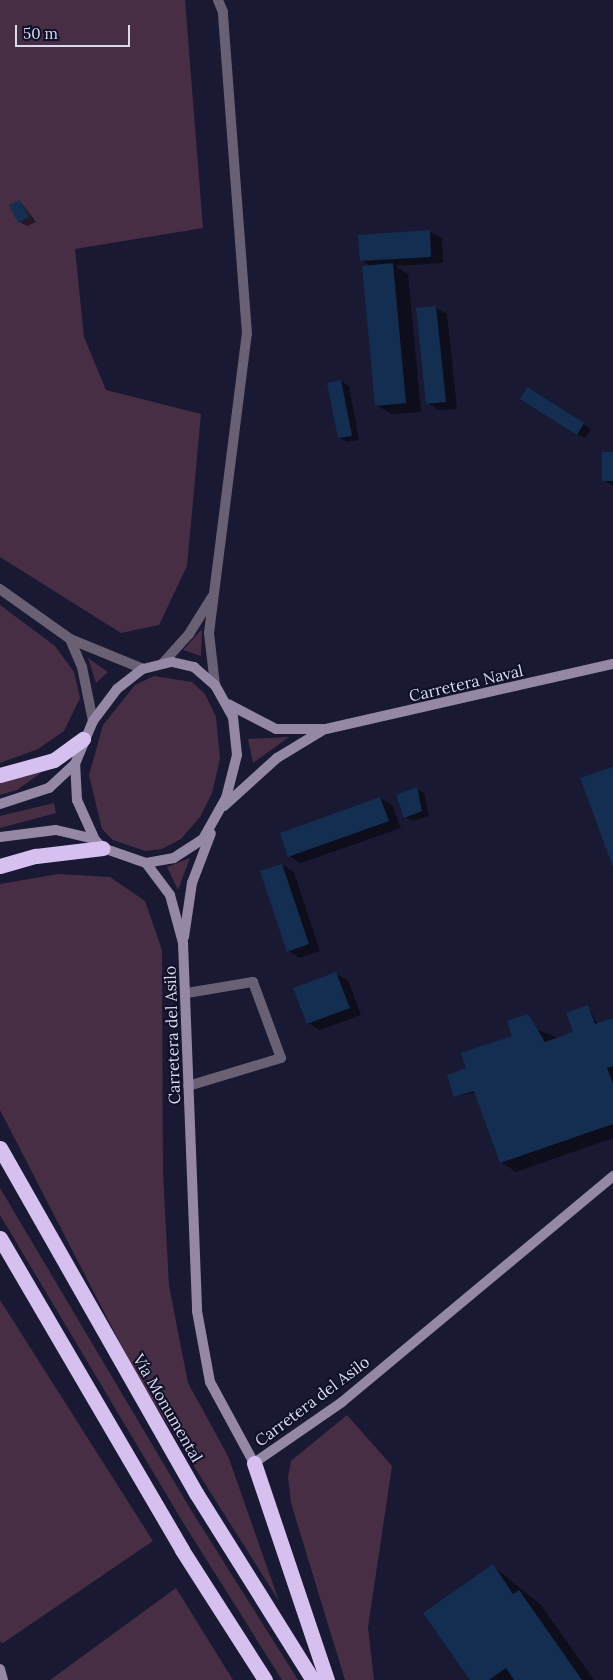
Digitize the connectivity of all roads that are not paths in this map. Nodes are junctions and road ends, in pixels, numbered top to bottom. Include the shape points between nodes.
1 (218, 0) edge
2 (218, 585) junction
3 (0, 589) edge
4 (70, 639) junction
5 (162, 664) junction
6 (613, 664) edge
7 (143, 669) junction
8 (215, 685) junction
9 (228, 704) junction
10 (93, 720) junction
11 (326, 729) junction
12 (83, 739) junction
13 (75, 764) junction
14 (0, 775) edge
15 (0, 804) edge
16 (221, 809) junction
17 (214, 822) junction
18 (0, 837) edge
19 (99, 844) junction
20 (146, 863) junction
21 (0, 866) edge
22 (183, 943) junction
23 (187, 993) junction
24 (188, 1086) junction
25 (0, 1148) edge
26 (613, 1176) edge
27 (0, 1238) edge
28 (254, 1463) junction
29 (0, 1669) edge
30 (3, 1680) edge
31 (265, 1680) edge
32 (313, 1680) edge
33 (327, 1680) edge

1 - 2 street via 223,12 247,334
2 - 5 street via 203,615
2 - 8 street via 209,633
3 - 4 street
4 - 7 street
4 - 10 street via 82,667
5 - 7 main road
5 - 8 main road via 194,667
6 - 11 main road, Carretera Naval
7 - 10 main road via 117,689
8 - 9 main road
9 - 11 main road, Carretera Naval via 276,729
9 - 16 main road via 237,755
10 - 12 main road
11 - 16 main road, Carretera Naval via 277,758
12 - 13 main road
12 - 14 highway via 54,760
13 - 15 main road via 49,788
13 - 19 main road via 77,800
16 - 17 main road
17 - 20 main road via 186,852 167,861
17 - 22 main road, Carretera del Asilo via 192,883
18 - 19 main road via 63,830
19 - 20 main road
19 - 21 highway
20 - 22 main road, Carretera del Asilo via 170,895
22 - 23 main road, Carretera del Asilo
23 - 24 main road, Carretera del Asilo
23 - 24 street via 253,982 282,1058
24 - 28 main road, Carretera del Asilo via 197,1311 210,1382
25 - 32 highway, Vía Monumental via 196,1493
26 - 28 main road, Carretera del Asilo via 342,1402
27 - 31 highway via 182,1550
28 - 33 highway
29 - 30 main road

